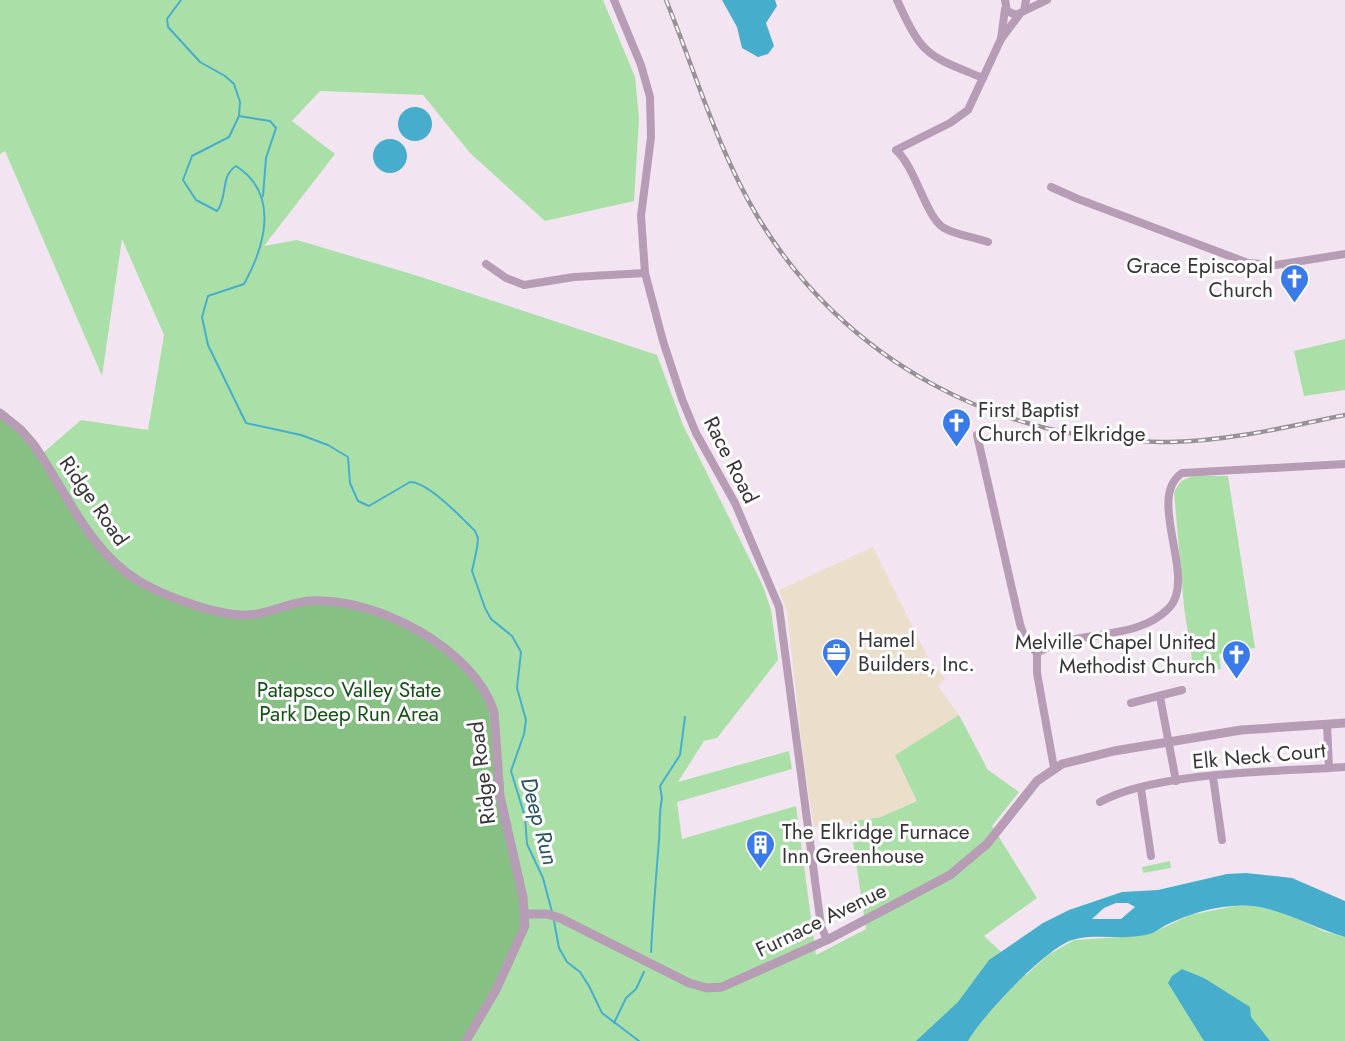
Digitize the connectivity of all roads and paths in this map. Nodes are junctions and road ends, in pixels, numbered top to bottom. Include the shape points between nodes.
1 (614, 0) edge
2 (897, 0) edge
3 (1026, 0) edge
4 (1047, 0) edge
5 (1005, 3) edge
6 (1022, 13) junction
7 (1001, 39) junction
8 (983, 78) junction
9 (1051, 187) dead end
10 (988, 242) dead end
11 (1345, 254) edge
12 (486, 264) dead end
13 (645, 273) junction
14 (0, 413) edge
15 (976, 435) dead end
16 (1345, 464) edge
17 (1036, 653) junction
18 (1182, 690) dead end
19 (1160, 697) junction
20 (1131, 703) dead end
21 (1345, 723) edge
22 (1328, 724) junction
23 (1169, 742) junction
24 (1345, 767) edge
25 (1054, 768) junction
26 (1329, 768) junction
27 (1213, 777) junction
28 (1176, 781) junction
29 (1142, 789) junction
30 (1100, 802) dead end
31 (1222, 840) dead end
32 (1151, 856) dead end
33 (525, 914) junction
34 (827, 940) junction
35 (466, 1041) edge

1 - 13 street, Race Road via 650,97 651,137 641,216
2 - 8 street via 923,49
3 - 6 street
4 - 6 street
5 - 6 street via 1009,14
5 - 7 street
6 - 7 street
7 - 8 street
8 - 10 street via 974,101 961,117 896,150 907,159 938,224
9 - 11 street via 1248,263 1276,265
12 - 13 street via 524,285 574,277
13 - 34 street, Race Road via 663,341 696,434 735,503 779,608 817,892
14 - 33 street, Ridge Road via 34,445 100,546 148,586 232,614 250,615 309,601 359,607 409,625 466,666 484,688 494,712 500,796
15 - 17 street via 1020,624 1026,642
16 - 17 street via 1182,473 1173,481 1169,496 1177,584 1171,605 1134,627 1062,641
17 - 25 street via 1036,673
18 - 19 street
19 - 20 street
19 - 23 street
21 - 22 street, Furnace Avenue
22 - 23 street, Furnace Avenue via 1241,730
22 - 26 street
23 - 25 street, Furnace Avenue via 1097,755
23 - 28 street
24 - 26 street, Elk Neck Court
25 - 34 street, Furnace Avenue via 1030,788 995,835 962,867
26 - 27 street, Elk Neck Court
27 - 28 street, Elk Neck Court
27 - 31 street
28 - 29 street, Elk Neck Court
29 - 30 street, Elk Neck Court
29 - 32 street
33 - 34 street, Furnace Avenue via 560,918 681,979 707,988 732,983
33 - 35 street via 521,939

